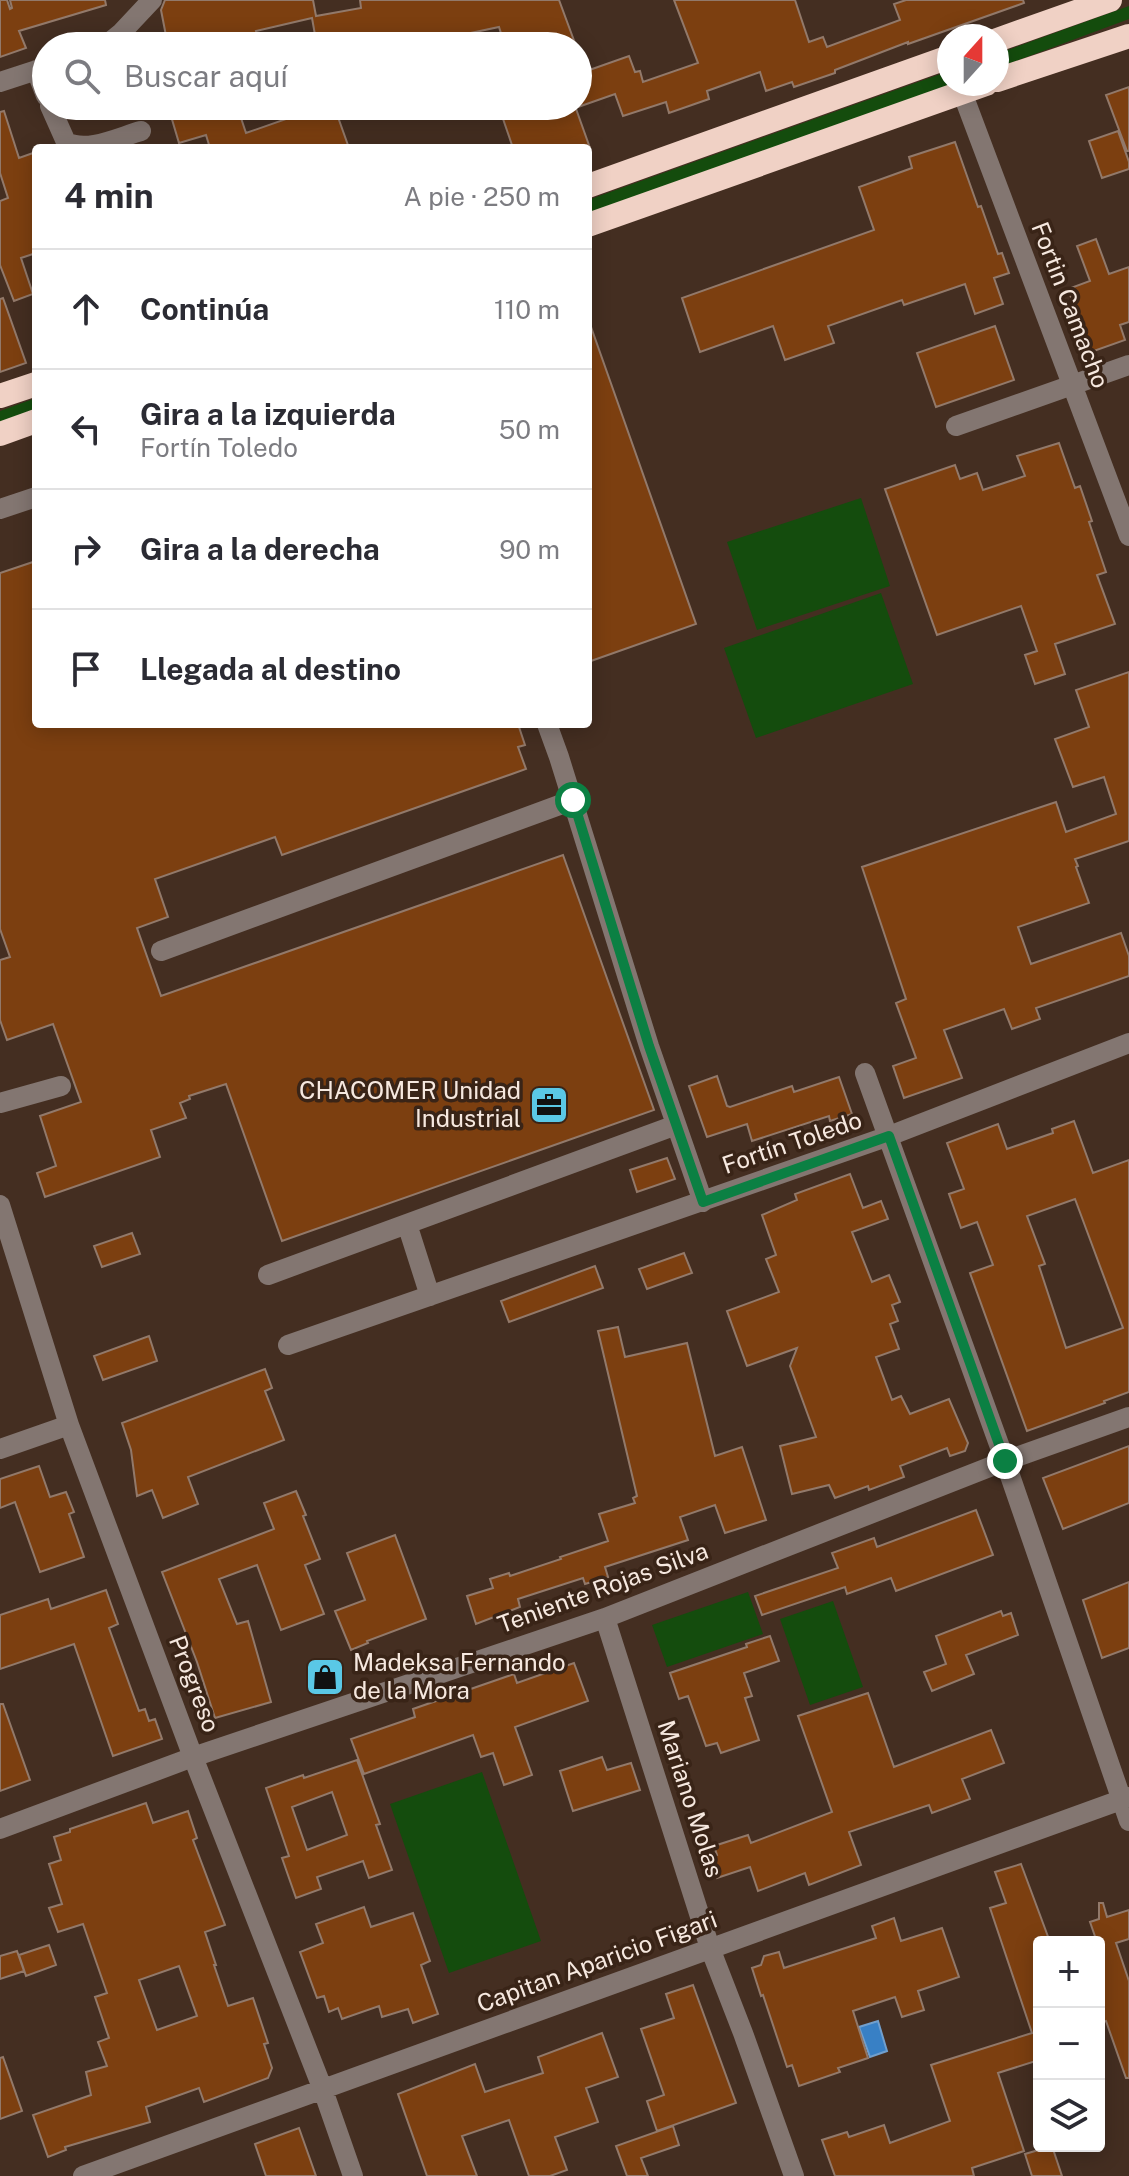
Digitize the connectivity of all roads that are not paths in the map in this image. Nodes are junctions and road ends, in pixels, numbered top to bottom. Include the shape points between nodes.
1 (152, 0) edge
2 (1110, 0) edge
3 (122, 32) edge
4 (1009, 36) edge
5 (1129, 36) edge
6 (937, 61) edge
7 (32, 72) edge
8 (1009, 76) edge
9 (0, 82) edge
10 (951, 96) edge
11 (964, 96) edge
12 (56, 120) edge
13 (141, 131) dead end
14 (70, 144) edge
15 (93, 144) edge
16 (592, 185) edge
17 (592, 224) edge
18 (1129, 365) edge
19 (32, 385) edge
20 (1073, 385) junction
21 (0, 396) edge
22 (32, 422) edge
23 (956, 426) dead end
24 (0, 434) edge
25 (32, 498) edge
26 (0, 509) edge
27 (1129, 536) edge
28 (548, 728) edge
29 (573, 800) junction
30 (161, 951) dead end
31 (1129, 1043) edge
32 (865, 1073) dead end
33 (61, 1086) dead end
34 (0, 1103) edge
35 (676, 1125) junction
36 (889, 1136) junction
37 (703, 1202) junction
38 (0, 1205) edge
39 (407, 1224) junction
40 (268, 1275) dead end
41 (430, 1296) junction
42 (288, 1345) dead end
43 (1129, 1417) edge
44 (69, 1425) junction
45 (0, 1449) edge
46 (1005, 1461) junction
47 (605, 1618) junction
48 (193, 1757) junction
49 (1125, 1798) edge
50 (1129, 1821) edge
51 (0, 1829) edge
52 (710, 1948) junction
53 (323, 2090) junction
54 (83, 2176) edge
55 (353, 2176) edge
56 (794, 2176) edge

1 - 3 street
2 - 4 highway
5 - 8 highway
6 - 16 highway
7 - 9 street
10 - 17 highway
11 - 20 street, Fortin Camacho
12 - 14 street
13 - 15 street
18 - 20 street
19 - 21 highway
20 - 23 street
20 - 27 street, Fortin Camacho
22 - 24 highway
25 - 26 street
28 - 29 street
29 - 30 street
29 - 35 street
31 - 36 street, Fortín Toledo
32 - 36 street
33 - 34 street
35 - 37 street
35 - 39 street
36 - 37 street, Fortín Toledo
36 - 46 street
37 - 41 street, Fortín Toledo
38 - 44 street, Progreso
39 - 40 street
39 - 41 street
41 - 42 street, Fortín Toledo
43 - 46 street, Teniente Rojas Silva
44 - 45 street
44 - 48 street, Progreso
46 - 47 street, Teniente Rojas Silva
46 - 49 street
47 - 48 street, Teniente Rojas Silva
47 - 52 street, Mariano Molas
48 - 51 street, Teniente Rojas Silva
48 - 53 street, Progreso
49 - 50 street
49 - 52 street, Capitan Aparicio Figari
52 - 53 street, Capitan Aparicio Figari
52 - 56 street, Mariano Molas
53 - 54 street, Capitan Aparicio Figari
53 - 55 street, Progreso

